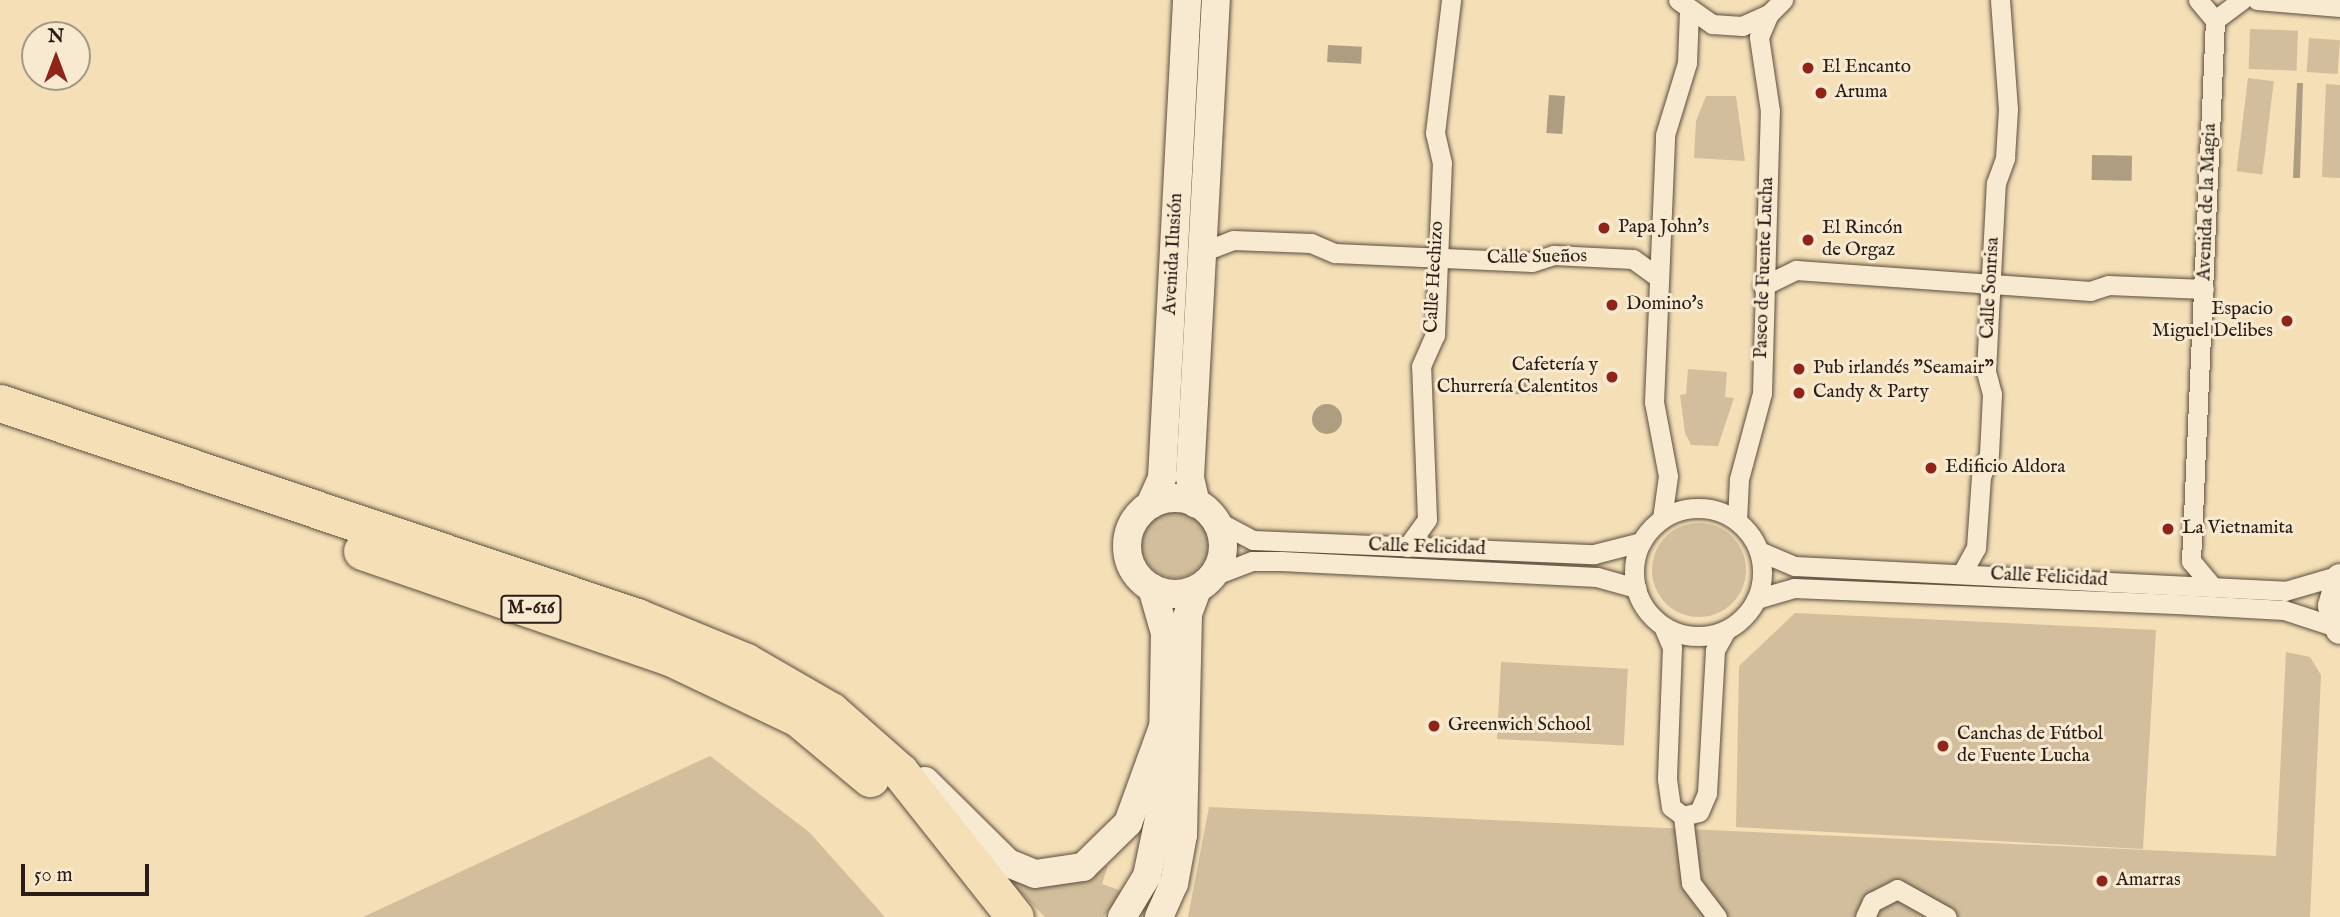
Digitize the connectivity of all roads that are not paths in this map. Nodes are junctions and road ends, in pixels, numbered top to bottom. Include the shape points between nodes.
1 (1186, 0) edge
2 (1216, 0) edge
3 (1451, 0) edge
4 (2000, 0) edge
5 (2198, 0) edge
6 (2242, 0) edge
7 (2257, 0) edge
8 (1684, 6) edge
9 (2340, 6) edge
10 (1776, 7) edge
11 (2215, 20) junction
12 (1202, 252) junction
13 (1437, 257) junction
14 (1659, 278) junction
15 (1763, 286) junction
16 (1991, 286) junction
17 (2204, 289) junction
18 (0, 403) edge
19 (0, 427) edge
20 (1150, 505) junction
21 (1205, 512) junction
22 (1662, 519) junction
23 (1737, 521) junction
24 (1641, 542) junction
25 (1408, 547) junction
26 (1759, 551) junction
27 (2191, 561) junction
28 (1962, 573) junction
29 (2340, 576) edge
30 (1205, 583) junction
31 (2165, 585) junction
32 (2212, 586) junction
33 (1636, 587) junction
34 (1152, 588) junction
35 (1756, 599) junction
36 (1663, 626) junction
37 (2339, 629) edge
38 (1726, 630) junction
39 (831, 711) junction
40 (1164, 724) junction
41 (1684, 816) junction
42 (982, 917) edge
43 (1015, 917) edge
44 (1122, 917) edge
45 (1159, 917) edge
46 (1717, 917) edge
47 (1865, 917) edge
48 (1947, 917) edge

1 - 20 main road, Avenida Ilusión via 1162,478
2 - 12 main road, Avenida Ilusión
3 - 13 street, Calle Hechizo via 1435,133 1442,163
4 - 16 street, Calle Sonrisa via 2008,109 2006,158 1996,183
5 - 11 street
6 - 11 street
7 - 9 street
8 - 10 street via 1712,24 1742,26
8 - 14 street via 1687,63 1665,135
10 - 15 street, Paseo de Fuente Lucha via 1759,37 1770,111
11 - 17 street, Avenida de la Magia
12 - 13 street, Calle Sueños via 1233,240
12 - 21 main road, Avenida Ilusión via 1190,477
13 - 14 street, Calle Sueños via 1633,259
13 - 25 street, Calle Hechizo via 1435,335 1421,379 1419,430 1429,454 1427,519
14 - 22 street via 1654,402 1668,476
15 - 16 street via 1796,270
15 - 23 street, Paseo de Fuente Lucha via 1762,393 1739,479
16 - 17 street
16 - 28 street, Calle Sonrisa via 1989,454 1981,477 1976,548
17 - 27 street, Avenida de la Magia
18 - 39 highway, M-616 via 637,617 746,662
19 - 42 highway, M-616 via 670,657 798,718 890,795
20 - 21 main road via 1173,499
20 - 34 main road via 1127,540 1132,568
21 - 25 street, Calle Felicidad via 1253,540
21 - 30 main road via 1223,548
22 - 23 street via 1700,508
22 - 24 street
23 - 26 street
24 - 25 street, Calle Felicidad via 1599,554
24 - 33 street
26 - 28 street, Calle Felicidad via 1795,566
26 - 35 street via 1765,575
27 - 31 street
27 - 32 street
28 - 31 street, Calle Felicidad
29 - 32 street, Calle Felicidad via 2285,591
29 - 37 main road via 2332,606
30 - 33 street, Calle Felicidad via 1252,561 1281,561 1597,577
30 - 34 main road
30 - 45 main road via 1188,614 1183,835 1174,884
31 - 32 street, Calle Felicidad
33 - 36 street
34 - 40 main road via 1165,634
35 - 37 street, Calle Felicidad via 1794,588 2176,604 2284,610
35 - 38 street
36 - 38 street via 1694,635
36 - 41 street via 1672,647 1667,779 1671,807
38 - 41 street via 1715,650 1707,793 1699,812
39 - 40 main road via 879,736 1008,863 1035,874 1083,867 1123,831 1142,796
39 - 43 highway, M-616 via 900,772
40 - 44 main road via 1157,846
41 - 46 street via 1691,883
47 - 48 street via 1872,902 1897,889

